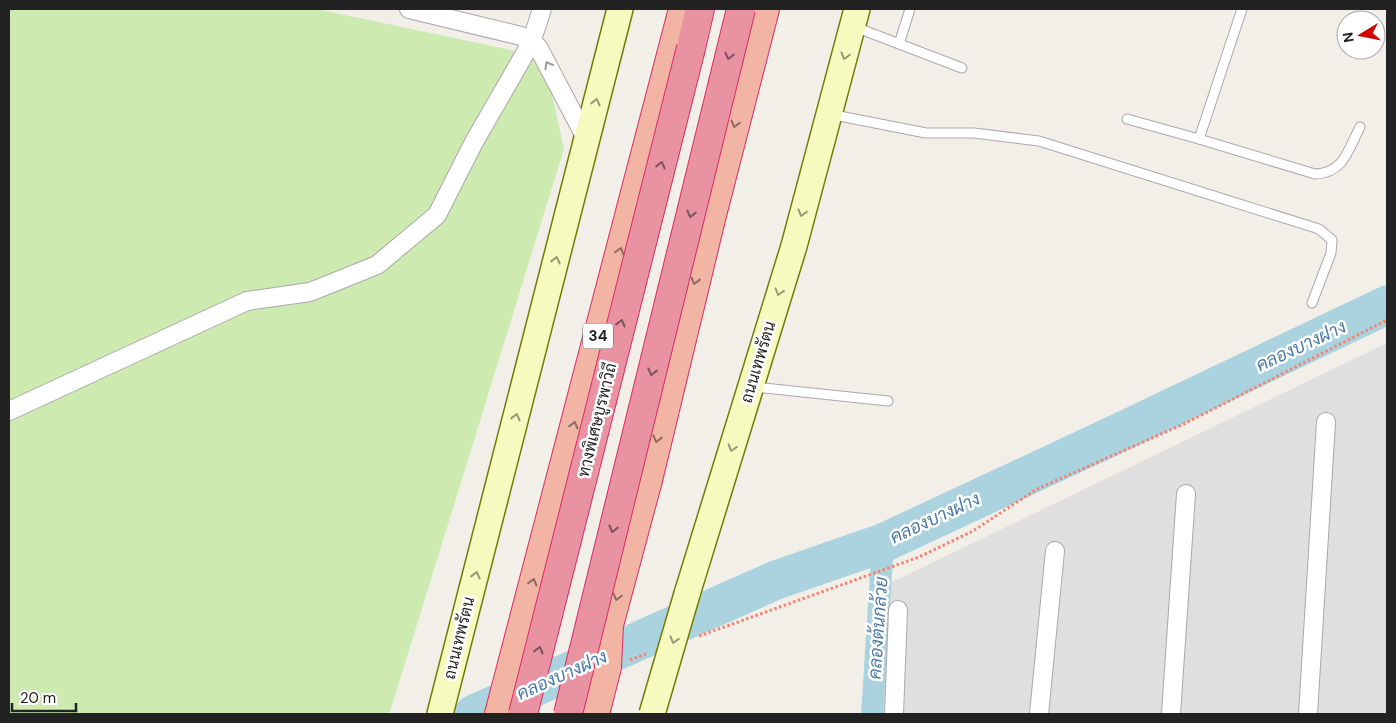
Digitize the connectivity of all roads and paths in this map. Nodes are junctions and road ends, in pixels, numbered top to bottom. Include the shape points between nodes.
1 (409, 9) edge
2 (542, 9) edge
3 (620, 9) edge
4 (683, 9) edge
5 (700, 9) edge
6 (741, 9) edge
7 (765, 9) edge
8 (910, 9) edge
9 (1242, 9) edge
10 (855, 18) edge
11 (531, 43) junction
12 (899, 44) junction
13 (962, 68) dead end
14 (829, 114) junction
15 (1127, 119) dead end
16 (1360, 127) dead end
17 (1199, 139) junction
18 (587, 140) junction
19 (1312, 303) dead end
20 (1387, 320) edge
21 (751, 386) junction
22 (888, 401) dead end
23 (9, 411) edge
24 (1326, 422) dead end
25 (1186, 494) dead end
26 (1055, 551) dead end
27 (898, 610) dead end
28 (698, 636) dead end
29 (653, 652) dead end
30 (616, 664) junction
31 (440, 714) edge
32 (499, 714) edge
33 (523, 714) edge
34 (568, 714) edge
35 (595, 714) edge
36 (652, 714) edge
37 (894, 714) edge
38 (1039, 714) edge
39 (1171, 714) edge
40 (1308, 714) edge

1 - 11 street via 521,36
2 - 11 street
18 -> 3 main road, ถนนเทพรัตน
32 -> 4 highway, 34
33 -> 5 highway, ทางพิเศษบูรพาวิถี, bridge
6 -> 34 highway, bridge
7 -> 30 highway via 609,625
8 - 12 lane
9 - 17 lane
10 - 12 lane
10 -> 14 main road, ถนนเทพรัตน
18 -> 11 street via 550,66 538,47
11 - 23 street via 474,142 437,215 377,265 310,292 247,301
12 - 13 lane
14 - 19 lane via 926,133 974,133 1039,141 1319,229 1332,240 1331,253
14 -> 21 main road, ถนนเทพรัตน via 794,246
15 - 17 lane
16 - 17 lane via 1339,167 1328,174 1315,174
31 -> 18 main road, ถนนเทพรัตน
20 - 28 path via 1186,424 1037,489 973,531 919,556
21 - 22 lane
21 -> 36 main road, ถนนเทพรัตน, bridge
24 - 40 street
25 - 39 street
26 - 38 street
27 - 37 street
29 - 30 path
30 - 35 highway

